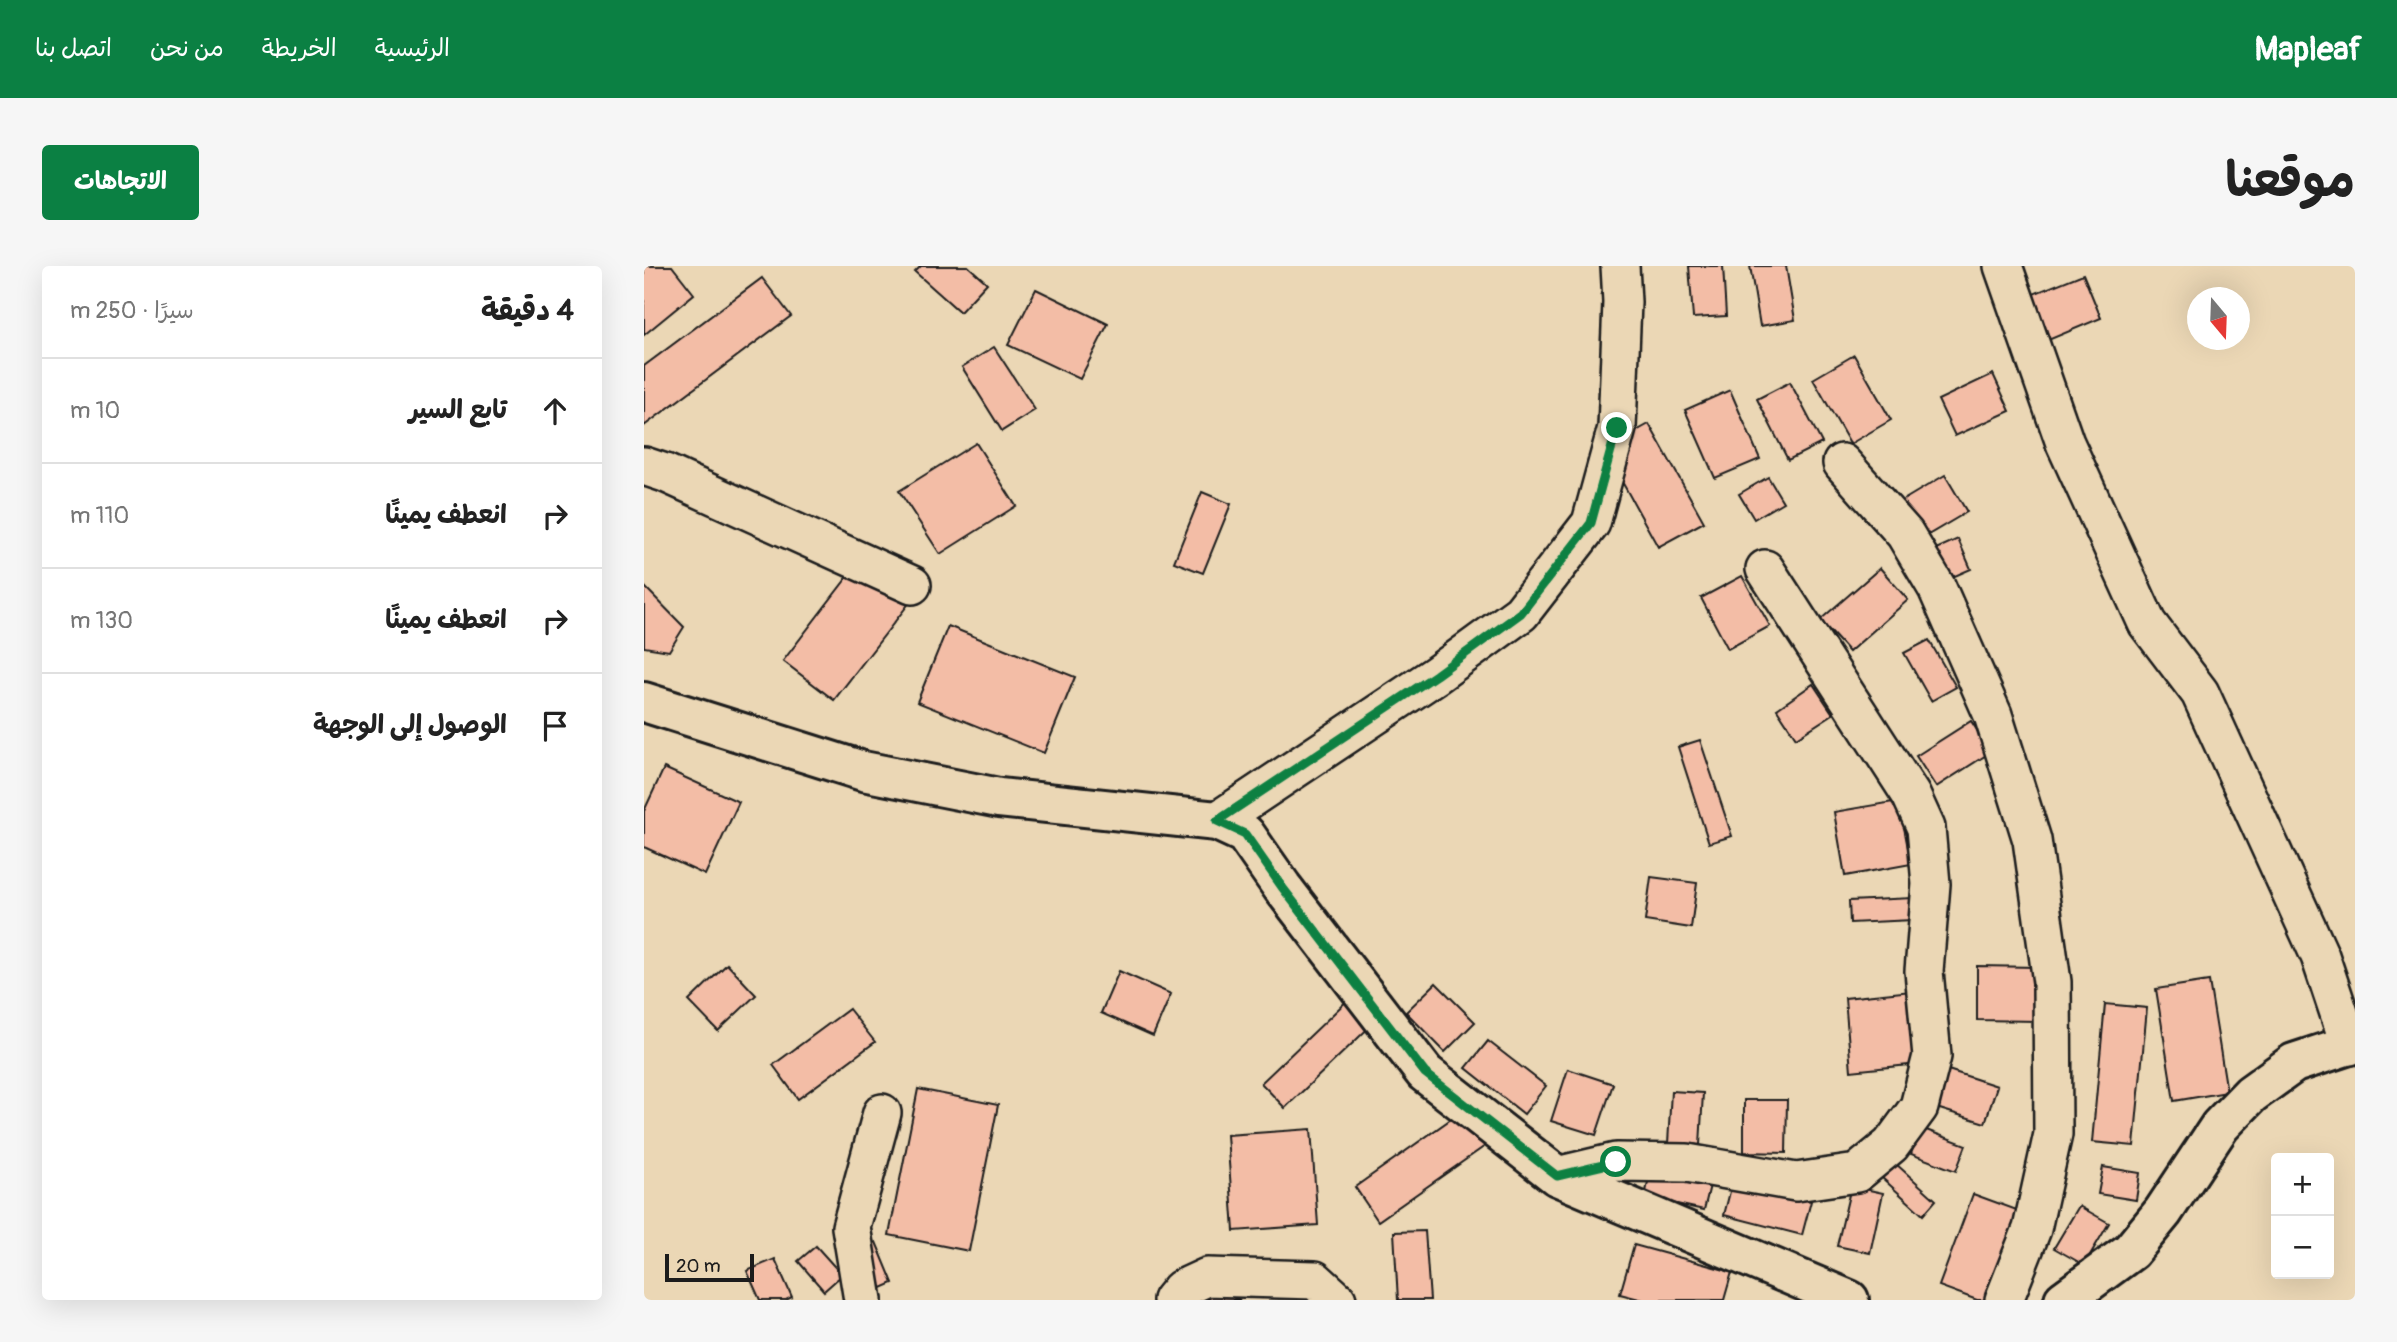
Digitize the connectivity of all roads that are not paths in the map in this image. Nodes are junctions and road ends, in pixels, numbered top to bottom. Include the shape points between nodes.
1 (1620, 266) edge
2 (2003, 266) edge
3 (1842, 463) dead end
4 (644, 466) edge
5 (1765, 569) dead end
6 (912, 585) dead end
7 (644, 702) edge
8 (1217, 821) junction
9 (2352, 1044) edge
10 (882, 1113) dead end
11 (1557, 1176) junction
12 (2078, 1296) edge
13 (863, 1300) edge
14 (1171, 1300) edge
15 (1336, 1300) edge
16 (1849, 1300) edge
17 (2004, 1300) edge

1 - 8 street via 1617,428 1591,523 1521,613
2 - 9 street via 2065,443 2147,622 2200,693 2320,956
3 - 17 street via 1905,534 1937,588 1993,715 2032,840 2052,982 2053,1134 2032,1229
4 - 6 street
5 - 11 street via 1911,795 1926,828 1931,884 1924,971 1932,1056 1919,1107 1891,1145 1857,1173 1796,1182 1687,1163 1616,1162
7 - 8 main road via 863,771 999,798
8 - 11 main road via 1245,834 1425,1073
9 - 12 main road via 2294,1063 2251,1094 2220,1126 2131,1251
10 - 13 street via 850,1227
11 - 16 main road
14 - 15 street via 1181,1289 1207,1277 1315,1280

